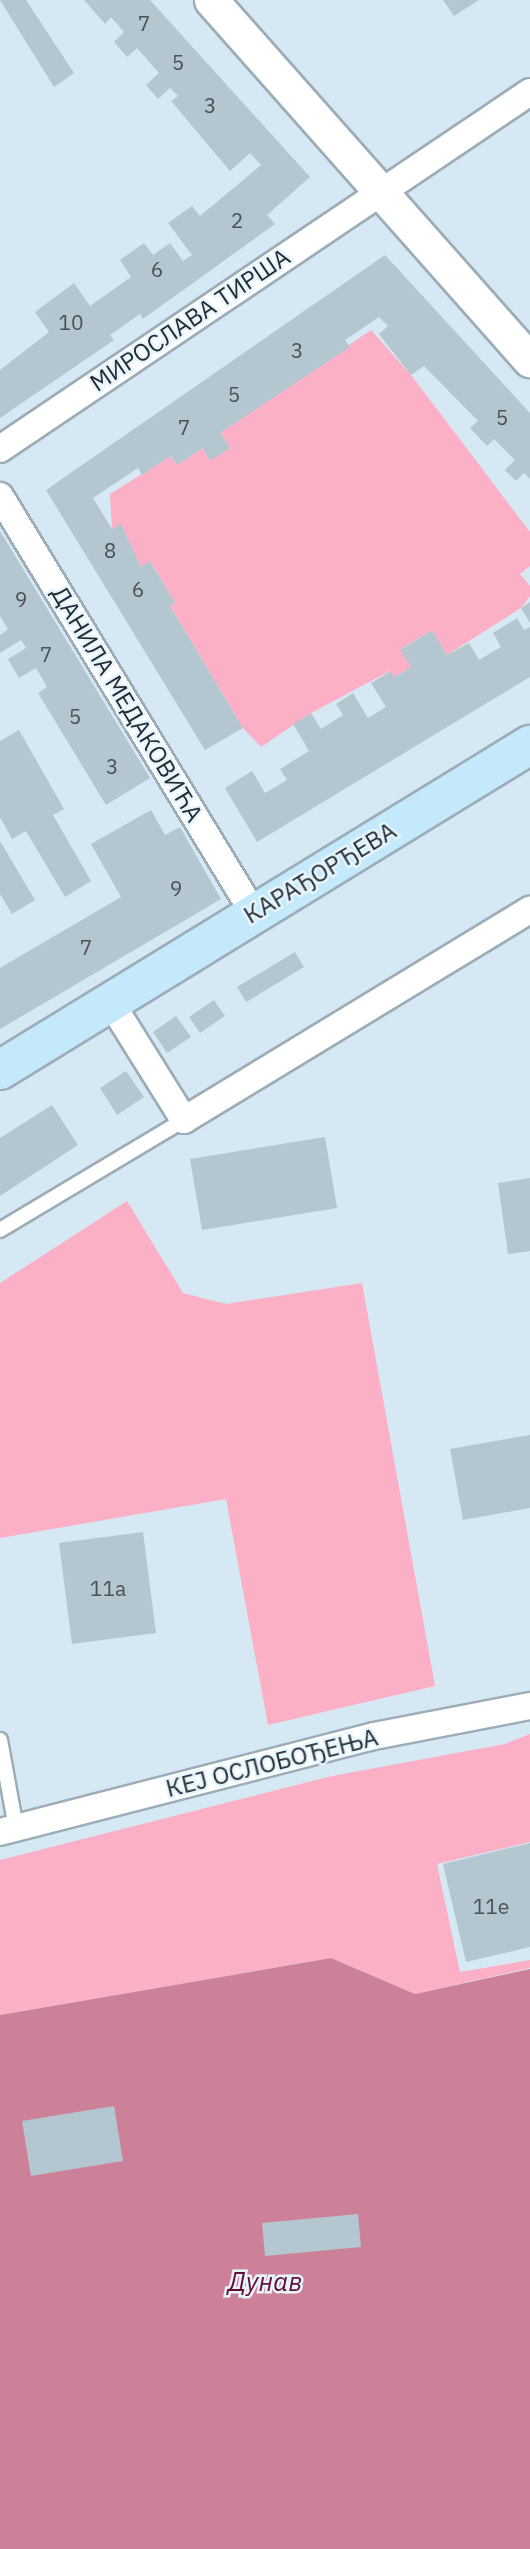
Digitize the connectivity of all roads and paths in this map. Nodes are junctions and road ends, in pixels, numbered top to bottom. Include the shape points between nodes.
1 (211, 0) edge
2 (530, 92) edge
3 (381, 190) junction
4 (530, 360) edge
5 (0, 449) edge
6 (0, 496) edge
7 (530, 746) edge
8 (530, 911) edge
9 (254, 913) junction
10 (111, 1003) junction
11 (0, 1070) edge
12 (184, 1120) junction
13 (0, 1230) edge
14 (530, 1706) edge
15 (0, 1740) edge
16 (7, 1823) edge

1 - 3 street
2 - 3 street, МИРОСЛАВА ТИРША
3 - 4 street
3 - 5 street, МИРОСЛАВА ТИРША
6 - 9 street, ДАНИЛА МЕДАКОВИЋА
7 - 9 main road, КАРАЂОРЂЕВА
8 - 12 street
9 - 10 main road, КАРАЂОРЂЕВА
10 - 11 main road, КАРАЂОРЂЕВА
10 - 12 street
12 - 13 lane
14 - 16 street, КЕЈ ОСЛОБОЂЕЊА via 374,1736
15 - 16 lane, КЕЈ ОСЛОБОЂЕЊА

